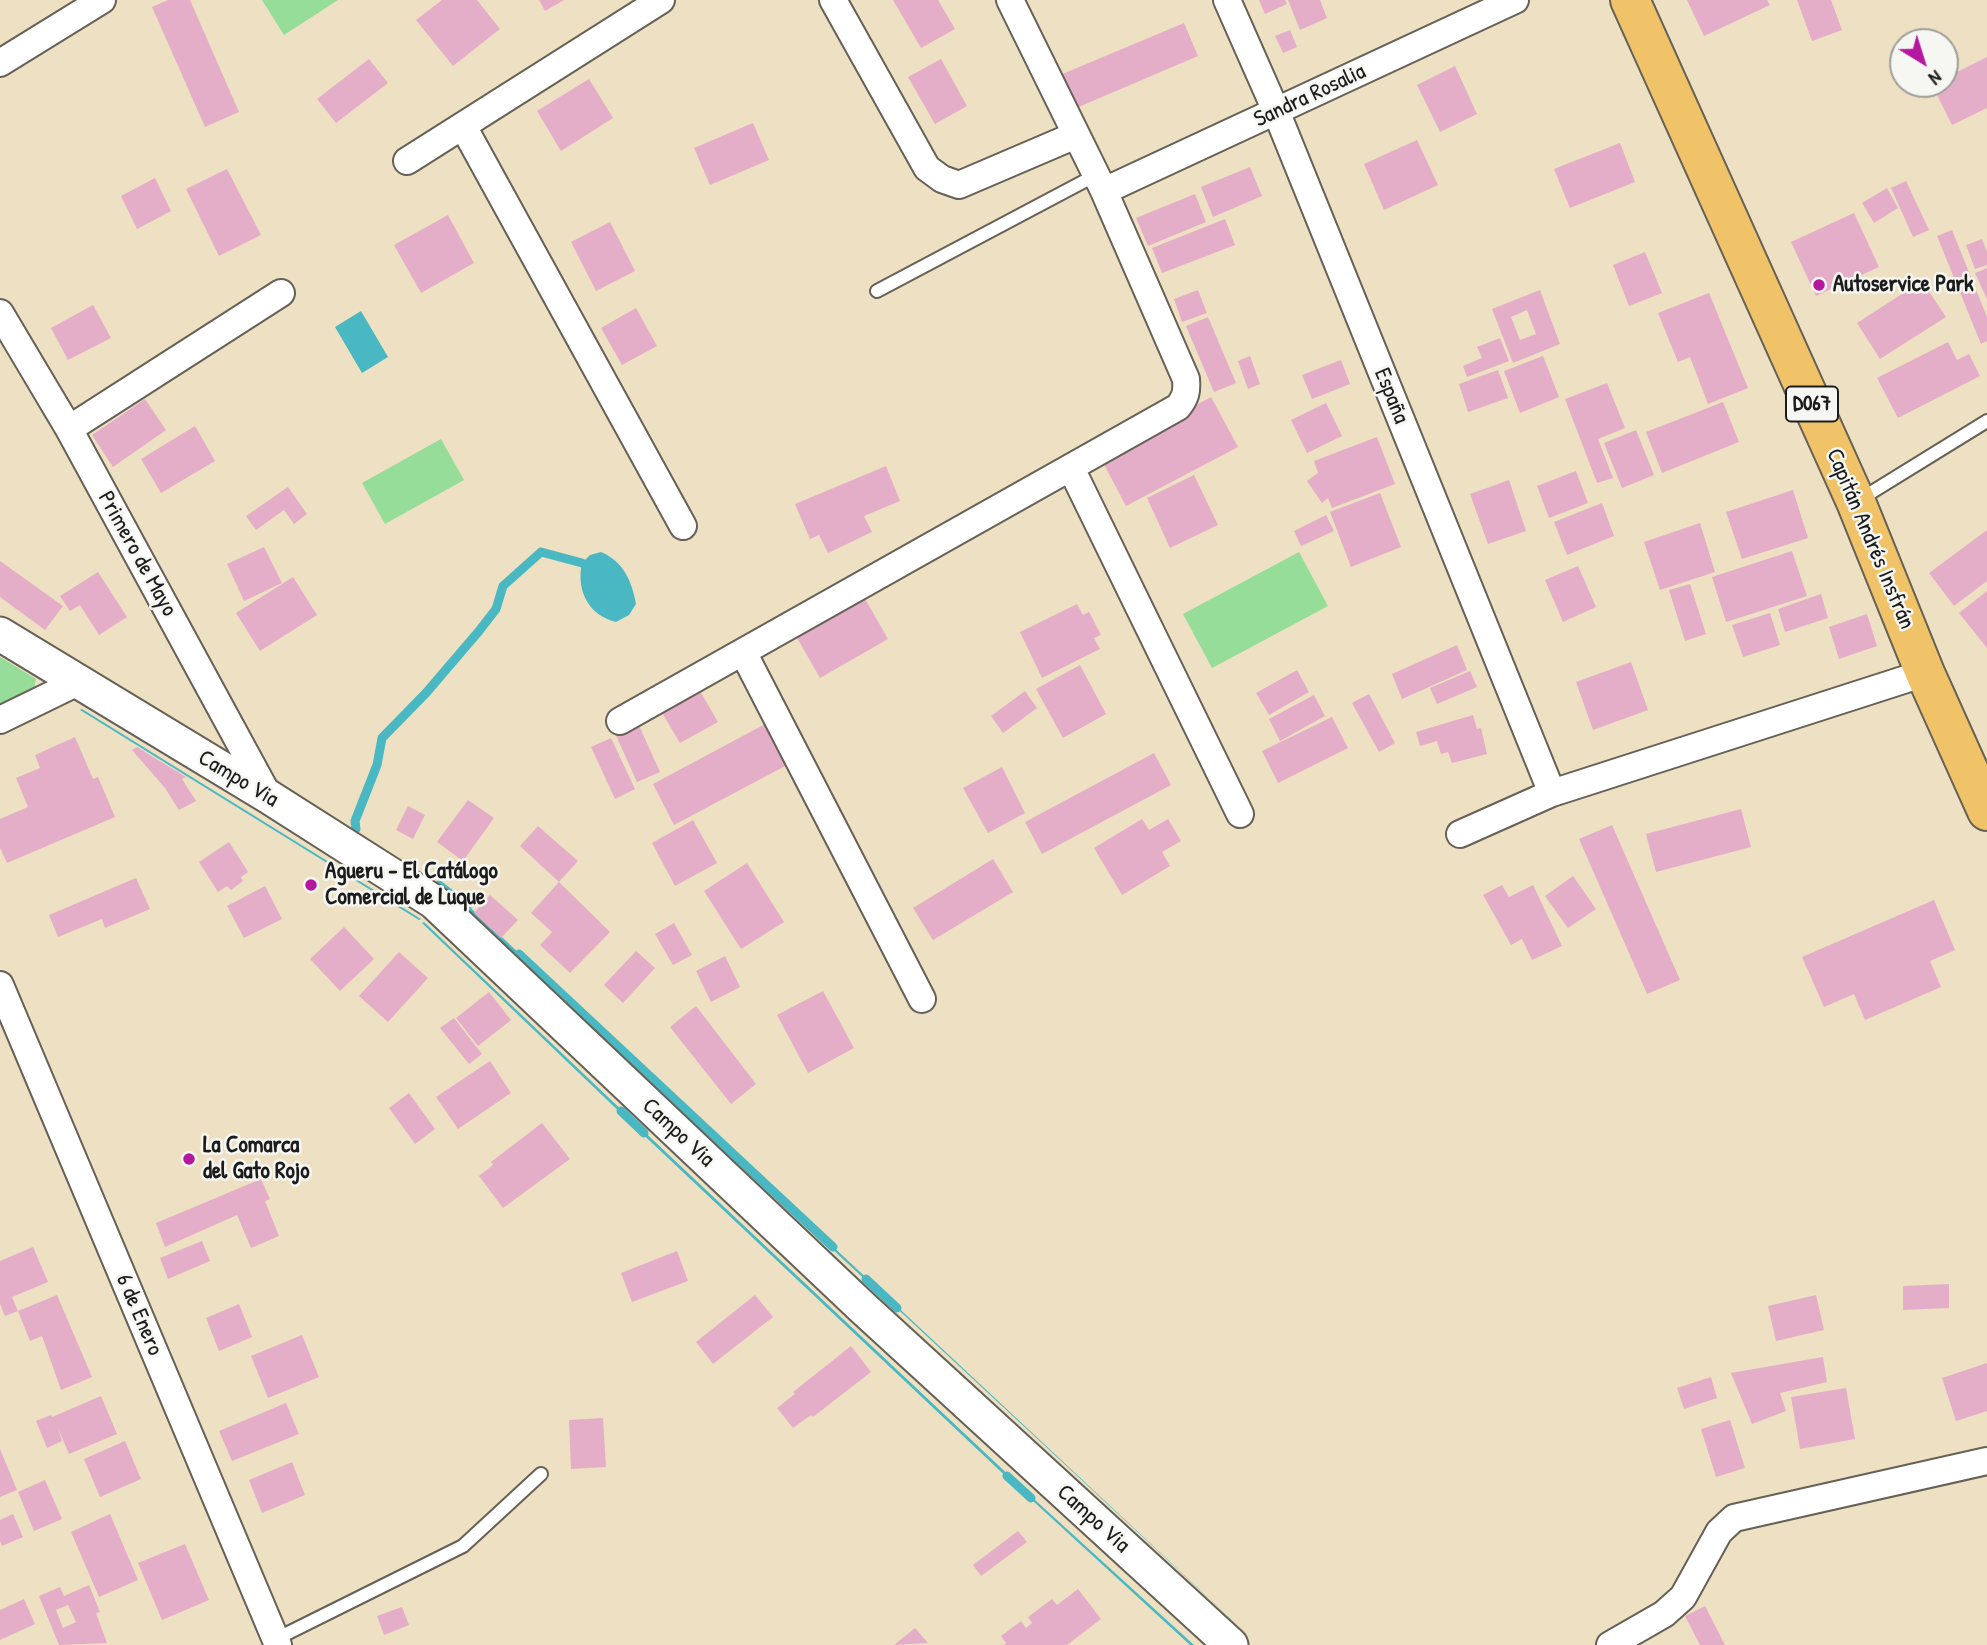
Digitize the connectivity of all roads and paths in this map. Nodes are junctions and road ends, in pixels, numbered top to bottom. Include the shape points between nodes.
1 (102, 0) edge
2 (661, 0) edge
3 (833, 0) edge
4 (1010, 0) edge
5 (1227, 0) edge
6 (1515, 0) edge
7 (1630, 0) edge
8 (0, 63) edge
9 (1276, 111) junction
10 (463, 126) junction
11 (1076, 135) junction
12 (407, 161) dead end
13 (1100, 183) junction
14 (877, 291) dead end
15 (281, 293) dead end
16 (0, 313) edge
17 (1987, 421) edge
18 (69, 429) junction
19 (1071, 468) junction
20 (1856, 502) junction
21 (684, 526) dead end
22 (0, 634) edge
23 (743, 652) junction
24 (1925, 673) junction
25 (78, 682) junction
26 (0, 719) edge
27 (620, 720) dead end
28 (1552, 793) junction
29 (269, 797) junction
30 (1987, 811) edge
31 (1240, 814) dead end
32 (1460, 834) dead end
33 (0, 985) edge
34 (922, 999) dead end
35 (1987, 1461) edge
36 (541, 1474) dead end
37 (271, 1643) edge
38 (1231, 1645) edge
39 (1611, 1645) edge

1 - 8 street
2 - 10 street
3 - 11 street via 927,168 942,179 959,185
4 - 11 street
5 - 9 street, España
6 - 9 street, Sandra Rosalia
7 - 20 main road, Capitán Andrés Insfrán / D067
9 - 13 street, Sandra Rosalia
9 - 28 street, España
10 - 12 street
10 - 21 street
11 - 13 street
13 - 14 lane
13 - 19 street via 1187,390 1178,407
15 - 18 street
16 - 18 street, Primero de Mayo
17 - 20 lane
18 - 29 street, Primero de Mayo
19 - 23 street
19 - 31 street
20 - 24 main road, Capitán Andrés Insfrán / D067
22 - 25 street, Campo Via
23 - 27 street
23 - 34 street
24 - 28 street
24 - 30 main road, Capitán Andrés Insfrán / D067
25 - 26 street
25 - 29 street, Campo Via
28 - 32 street
29 - 38 street, Campo Via via 434,902 863,1308
33 - 37 street, 6 de Enero
35 - 39 street via 1734,1518 1719,1532 1683,1597 1664,1614
36 - 37 lane via 463,1546

